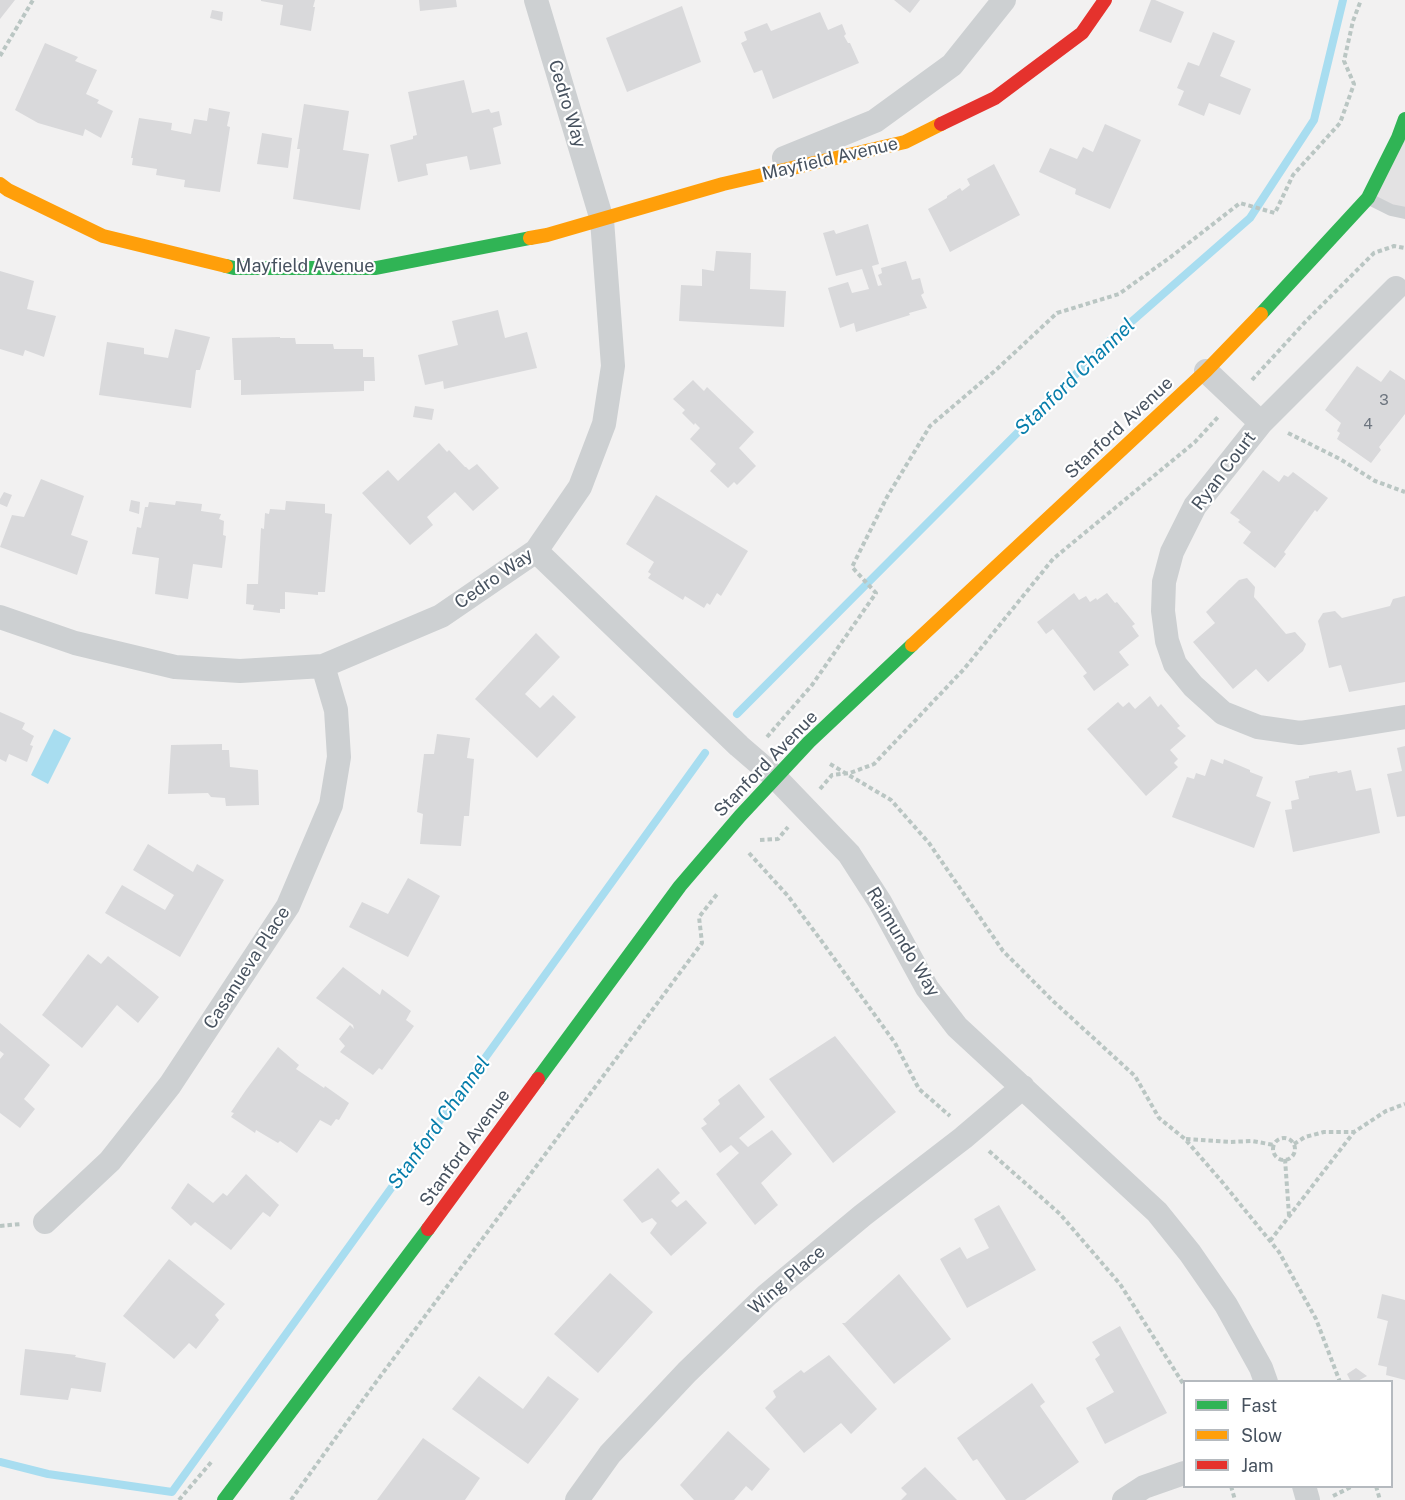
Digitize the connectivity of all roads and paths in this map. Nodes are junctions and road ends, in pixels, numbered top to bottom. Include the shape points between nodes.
1 (33, 0) edge
2 (536, 0) edge
3 (1004, 0) edge
4 (1105, 0) edge
5 (1361, 0) edge
6 (0, 56) edge
7 (1405, 119) edge
8 (0, 183) edge
9 (723, 184) junction
10 (1368, 198) junction
11 (1405, 213) edge
12 (602, 220) junction
13 (1396, 288) dead end
14 (1206, 371) junction
15 (1263, 421) junction
16 (1405, 492) edge
17 (536, 551) junction
18 (876, 593) dead end
19 (0, 617) edge
20 (323, 666) junction
21 (1405, 717) edge
22 (804, 748) junction
23 (775, 777) junction
24 (1023, 1087) junction
25 (1405, 1104) edge
26 (1354, 1132) junction
27 (1185, 1139) junction
28 (1294, 1144) junction
29 (1274, 1145) junction
30 (1285, 1159) junction
31 (1289, 1215) junction
32 (45, 1222) dead end
33 (1270, 1241) junction
34 (1265, 1380) edge
35 (1339, 1380) edge
36 (1183, 1474) edge
37 (1349, 1488) edge
38 (224, 1500) edge
39 (577, 1500) edge
40 (1124, 1500) edge
41 (1324, 1500) edge

1 - 6 path
2 - 12 street, Cedro Way
3 - 9 street, Mayfield Avenue via 951,65 875,121
4 - 9 street, Mayfield Avenue via 1082,33 995,98 905,142
5 - 18 path via 1344,61 1354,84 1340,123 1293,175 1275,213 1240,203 1119,294 1057,313 930,426 887,497 852,567
7 - 10 street, Stanford Avenue
8 - 12 street, Mayfield Avenue via 103,236 234,268 376,268 547,235
9 - 12 street, Mayfield Avenue
10 - 11 lane
10 - 14 street, Stanford Avenue
12 - 17 street, Cedro Way via 613,366 604,424 580,487
13 - 15 street, Ryan Court
14 - 15 street
14 - 22 street, Stanford Avenue
15 - 16 path via 1375,481
15 - 21 street, Ryan Court via 1195,506 1172,552 1164,582 1163,611 1175,664 1193,687 1223,713 1258,727 1300,733
17 - 20 street, Cedro Way via 441,616
17 - 23 street, Raimundo Way
19 - 20 street, Cedro Way via 75,643 175,667 240,671
20 - 32 street, Casanueva Place via 336,710 339,757 331,804 288,906 170,1085 110,1161
22 - 23 street, Stanford Avenue
22 - 27 path via 891,800 929,843 1003,951 1135,1076 1159,1118
23 - 24 street, Raimundo Way via 849,854 927,988 957,1027
23 - 38 street, Stanford Avenue via 680,886
24 - 34 street, Raimundo Way via 1157,1212 1226,1305
24 - 39 street, Wing Place via 767,1295 610,1454
25 - 26 path via 1386,1111
26 - 28 path via 1324,1132
26 - 31 path
27 - 29 path
27 - 33 path
28 - 29 path via 1286,1138
28 - 30 path via 1295,1151
29 - 30 path via 1275,1155
30 - 31 path
31 - 33 path
33 - 35 path via 1316,1319
36 - 40 street via 1144,1487
37 - 41 path

